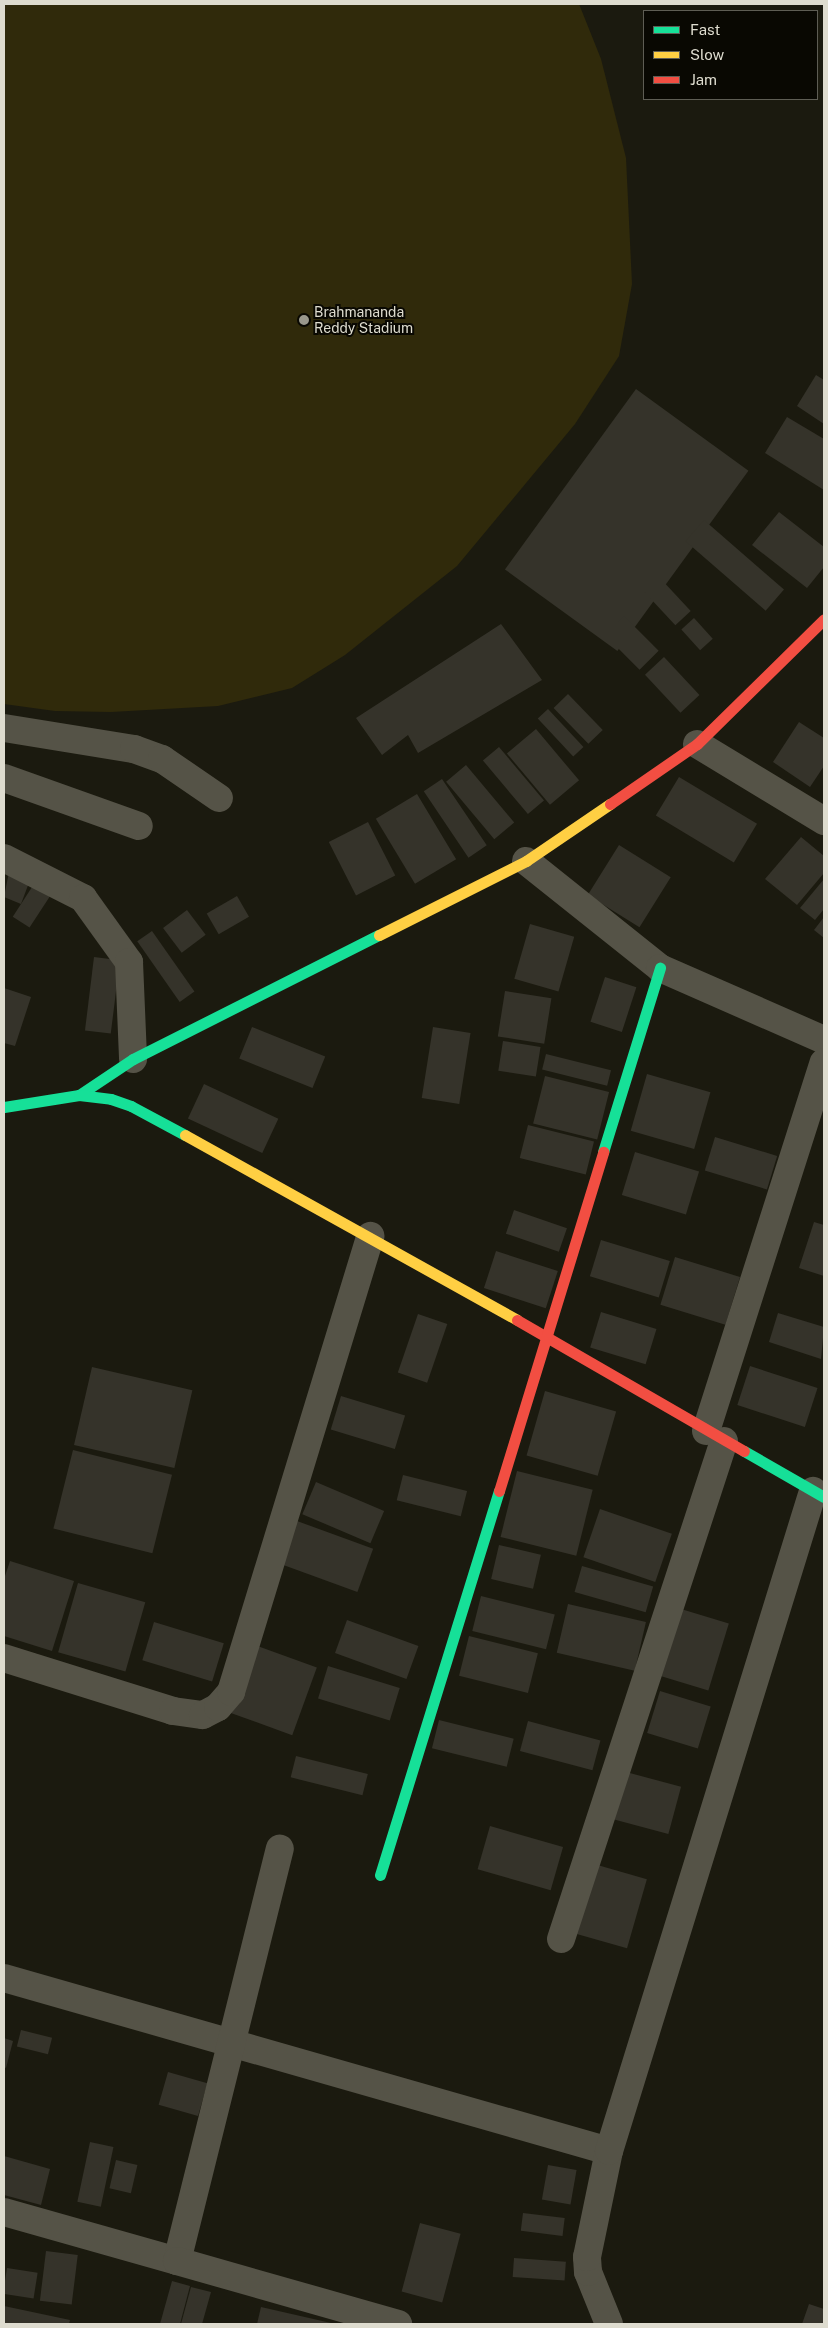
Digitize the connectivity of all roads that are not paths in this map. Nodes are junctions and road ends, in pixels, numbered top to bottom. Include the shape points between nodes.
1 (822, 625) edge
2 (4, 728) edge
3 (697, 744) junction
4 (4, 778) edge
5 (219, 798) dead end
6 (824, 821) edge
7 (139, 826) dead end
8 (4, 858) edge
9 (526, 861) junction
10 (660, 968) junction
11 (824, 1040) edge
12 (133, 1059) junction
13 (824, 1062) edge
14 (79, 1096) junction
15 (4, 1106) edge
16 (370, 1236) junction
17 (546, 1338) junction
18 (715, 1436) junction
19 (819, 1494) edge
20 (4, 1658) edge
21 (280, 1849) dead end
22 (380, 1875) dead end
23 (561, 1939) dead end
24 (4, 1978) edge
25 (232, 2044) junction
26 (609, 2151) junction
27 (4, 2212) edge
28 (177, 2261) junction
29 (398, 2324) edge
30 (609, 2324) edge

1 - 3 street
2 - 5 street via 134,749 162,759
3 - 6 street
3 - 9 street
4 - 7 street
8 - 12 street via 82,898 129,962
9 - 10 street
9 - 12 street
10 - 11 street
10 - 17 street
12 - 14 street
13 - 18 street
14 - 15 street
14 - 16 street via 111,1099 132,1106
16 - 17 street
16 - 20 street via 231,1692 218,1708 203,1715 174,1711
17 - 18 street
17 - 22 street
18 - 19 street
18 - 23 street
19 - 26 street
21 - 25 street
24 - 25 street
25 - 26 street
25 - 28 street
26 - 30 street via 587,2257 588,2272
27 - 28 street
28 - 29 street

